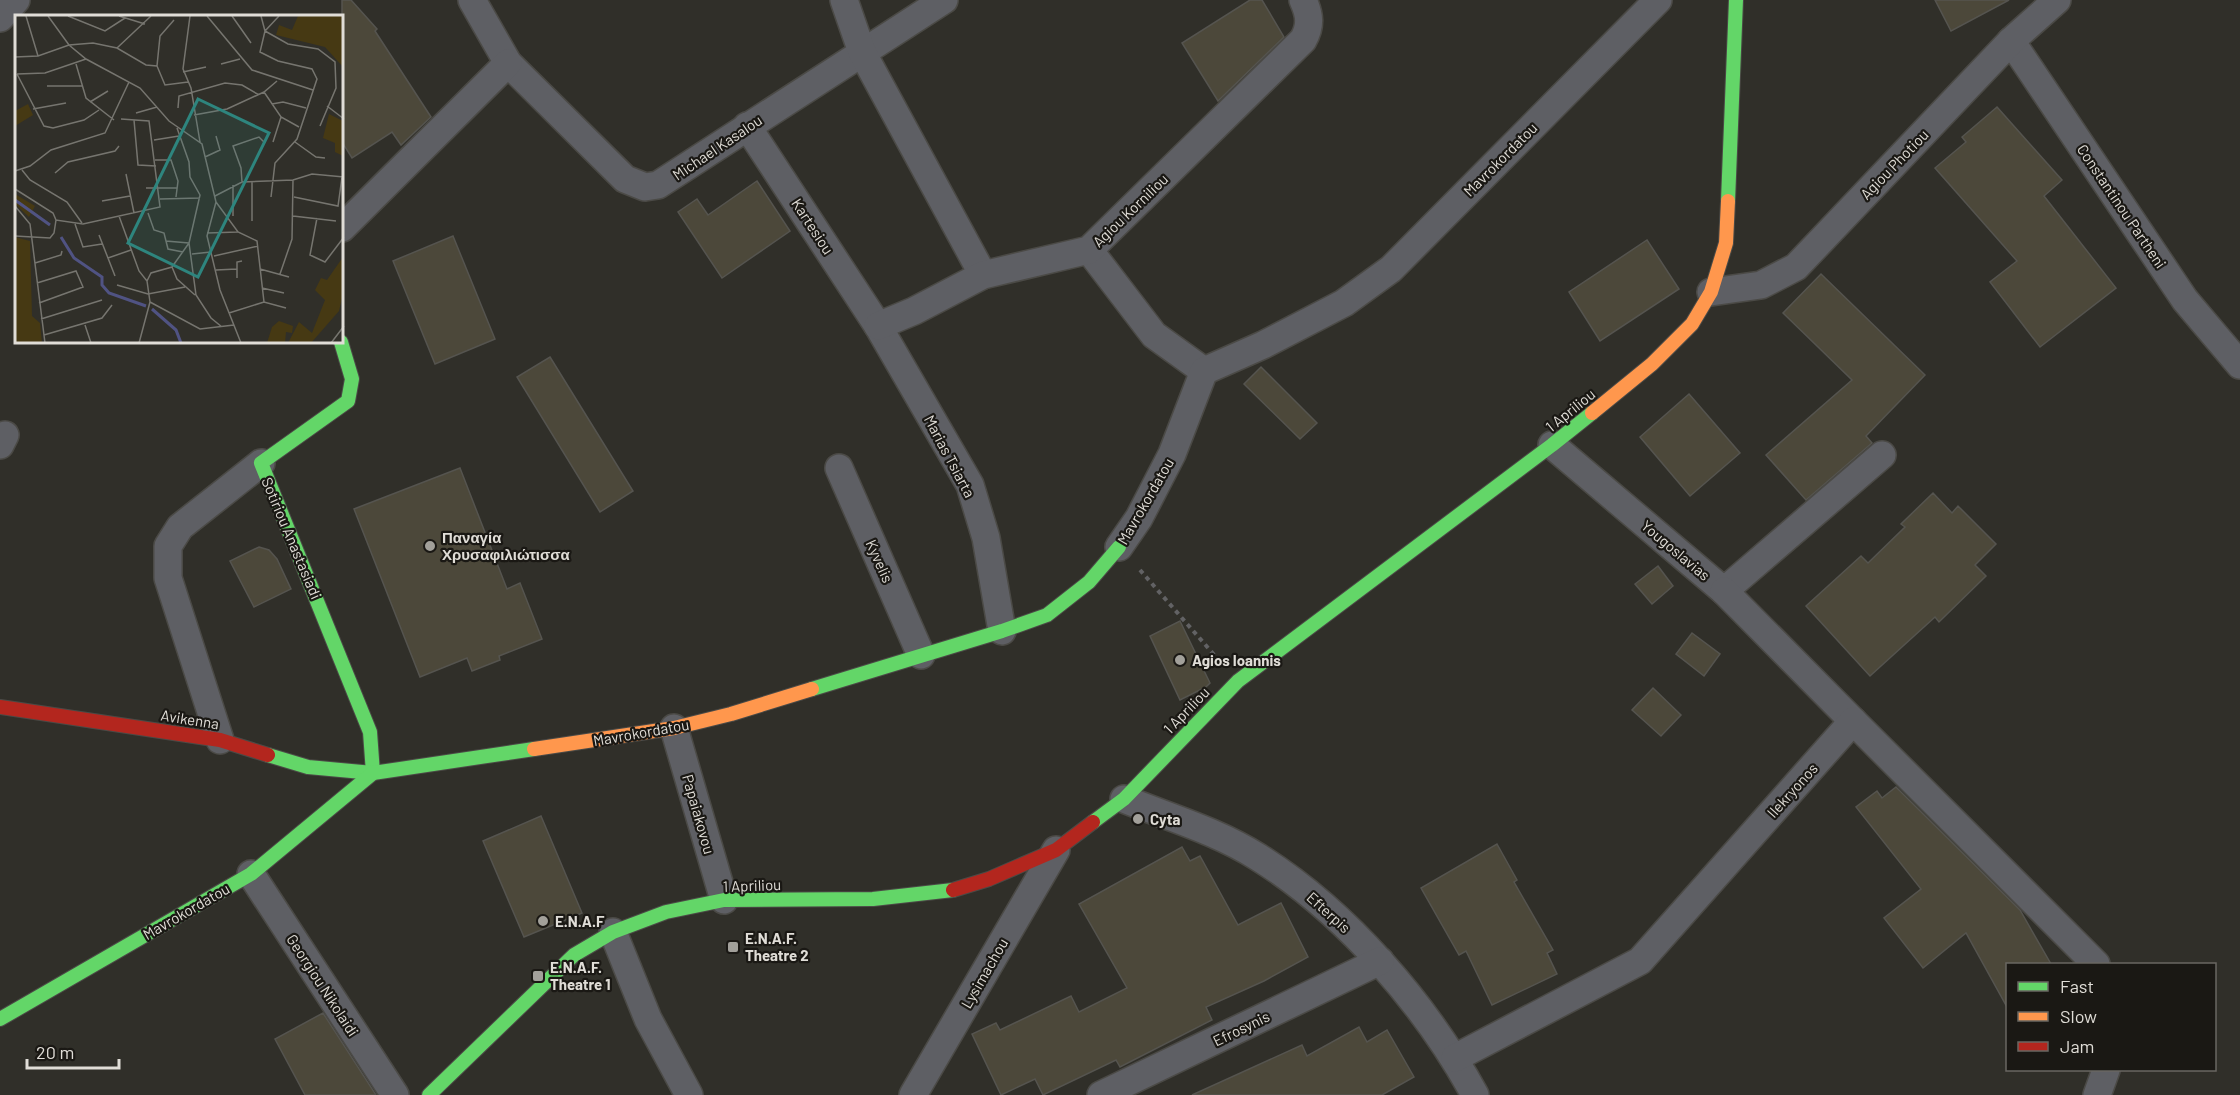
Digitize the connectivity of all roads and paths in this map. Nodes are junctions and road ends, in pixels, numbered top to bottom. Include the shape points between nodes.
1 (16, 0) edge
2 (472, 0) edge
3 (844, 0) edge
4 (944, 0) edge
5 (1658, 0) edge
6 (1737, 0) edge
7 (2057, 0) edge
8 (1304, 1) edge
9 (0, 18) edge
10 (2011, 41) junction
11 (862, 52) junction
12 (508, 63) junction
13 (747, 126) junction
14 (344, 226) edge
15 (1089, 250) junction
16 (983, 275) junction
17 (1711, 292) junction
18 (878, 326) junction
19 (342, 344) edge
20 (2240, 364) edge
21 (1204, 371) junction
22 (1552, 445) junction
23 (1882, 455) dead end
24 (261, 463) junction
25 (839, 468) dead end
26 (1119, 547) junction
27 (1724, 591) junction
28 (1002, 631) junction
29 (921, 655) junction
30 (1238, 681) junction
31 (0, 707) edge
32 (1853, 721) junction
33 (674, 728) junction
34 (220, 740) junction
35 (373, 773) junction
36 (1124, 799) junction
37 (1056, 850) junction
38 (251, 874) junction
39 (724, 900) junction
40 (613, 932) junction
41 (1380, 961) junction
42 (2095, 963) edge
43 (0, 1019) edge
44 (1455, 1058) junction
45 (2106, 1071) edge
46 (395, 1095) edge
47 (429, 1095) edge
48 (689, 1095) edge
49 (913, 1095) edge
50 (1101, 1095) edge
51 (1475, 1095) edge
52 (2097, 1095) edge

1 - 9 street
2 - 12 street, Michael Kasalou
3 - 11 street
4 - 11 street, Michael Kasalou
5 - 21 street, Mavrokordatou via 1390,269 1344,303
6 - 17 street, 1 Apriliou via 1726,243
7 - 10 street, Agiou Photiou
8 - 15 street, Agiou Korniliou via 1309,28 1303,40
10 - 17 street, Agiou Photiou via 1796,267 1761,285
10 - 20 street, Constantinou Partheni via 2185,300
11 - 13 street, Michael Kasalou
11 - 16 street
12 - 13 street, Michael Kasalou via 625,179 645,187 675,175
12 - 14 street
13 - 18 street, Kartesiou
15 - 16 street, Agiou Korniliou
15 - 21 street via 1154,335
16 - 18 street, Agiou Korniliou
17 - 22 street, 1 Apriliou via 1692,324 1652,364
18 - 28 street, Marias Tsiarta via 970,485 986,538
19 - 24 street, Sotiriou Anastasiadi via 352,376 353,390 348,401
21 - 26 street, Mavrokordatou via 1172,454 1139,518
22 - 27 street, Yougoslavias
22 - 30 street, 1 Apriliou
23 - 27 street, Yougoslavias
24 - 34 street via 180,527 168,546 168,578
24 - 35 street, Sotiriou Anastasiadi via 357,695 370,732
25 - 29 street, Kyvelis
26 - 28 street, Mavrokordatou via 1089,582 1047,615
26 - 30 path
27 - 32 street
28 - 29 street, Mavrokordatou
29 - 33 street, Mavrokordatou
30 - 36 street, 1 Apriliou
31 - 34 street, Avikenna
32 - 42 street
32 - 44 street, Ilekryonos via 1640,961
33 - 35 street, Mavrokordatou
33 - 39 street, Papaiakovou
34 - 35 street, Avikenna via 308,767
35 - 38 street, Mavrokordatou
36 - 37 street, 1 Apriliou
36 - 41 street, Efterpis via 1204,830 1257,856 1314,897
37 - 39 street, 1 Apriliou via 989,879 945,892 873,900
37 - 49 street, Lysimachou
38 - 43 street, Mavrokordatou
38 - 46 street, Georgiou Nikolaidi
39 - 40 street, 1 Apriliou via 666,912
40 - 47 street, 1 Apriliou via 574,955
40 - 48 street via 648,1019
41 - 44 street, Efterpis
41 - 50 street, Efrosynis
44 - 51 street, Efterpis
45 - 52 street

